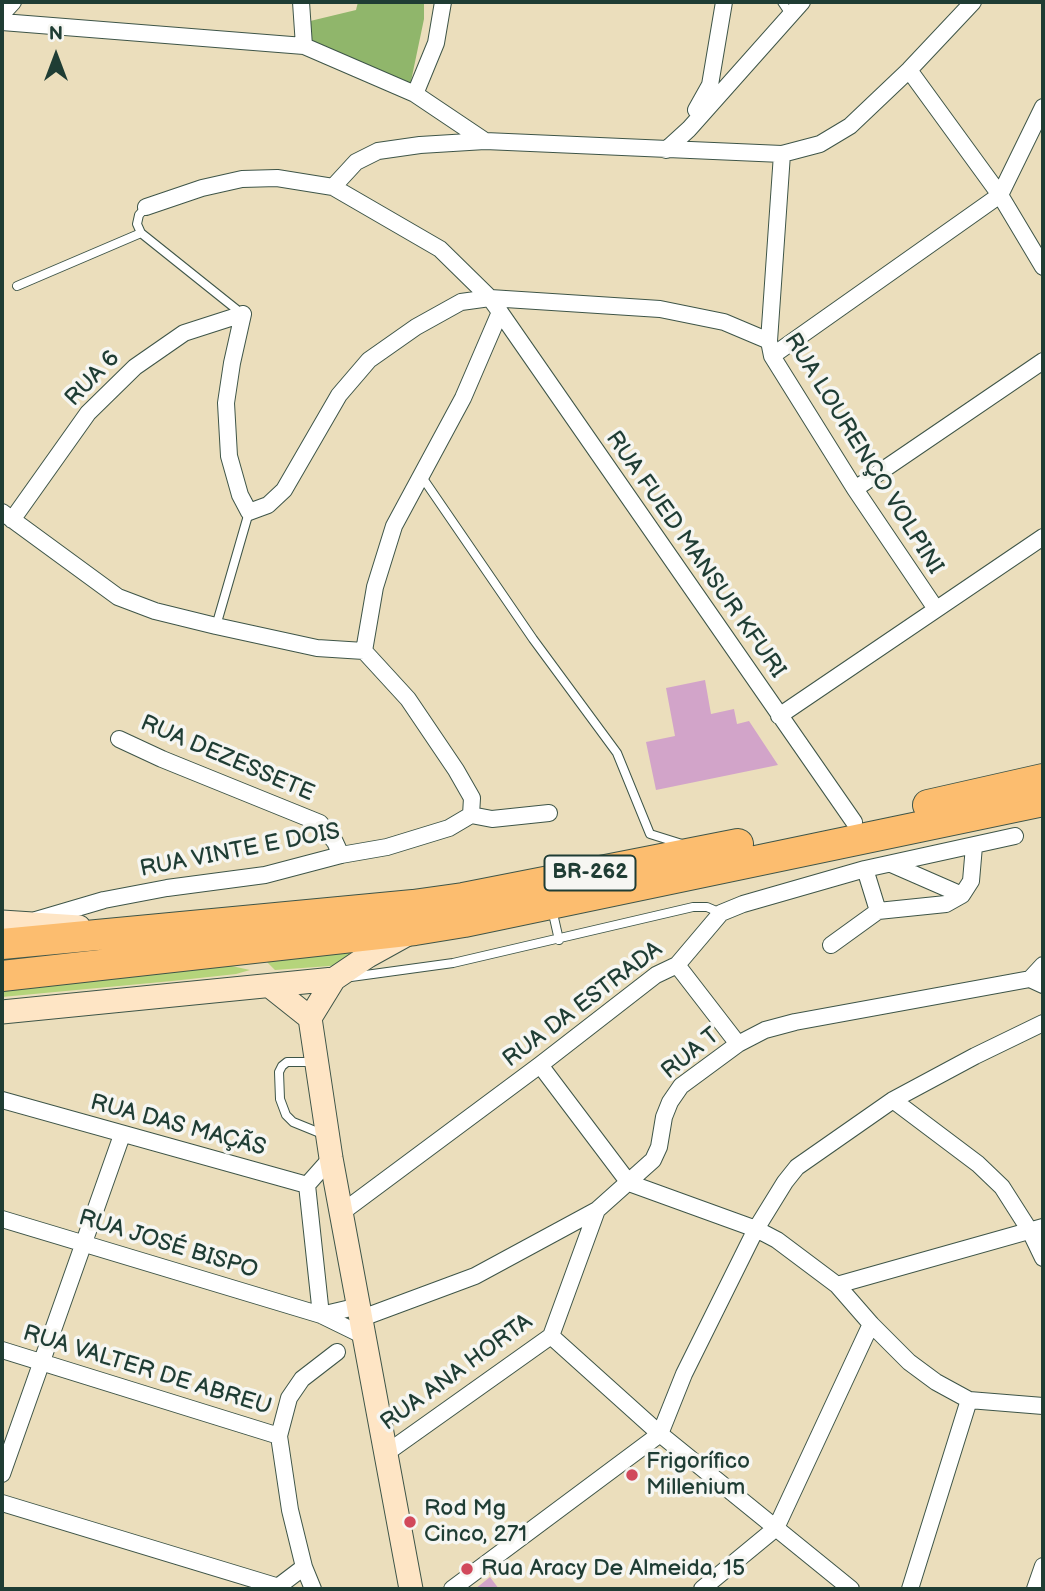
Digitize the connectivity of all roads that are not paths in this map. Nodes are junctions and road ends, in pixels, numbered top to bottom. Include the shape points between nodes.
1 (13, 2) edge
2 (301, 2) edge
3 (443, 2) edge
4 (724, 2) edge
5 (802, 2) edge
6 (973, 2) edge
7 (786, 8) edge
8 (2, 14) edge
9 (2, 22) edge
10 (304, 46) junction
11 (909, 70) junction
12 (415, 94) junction
13 (1043, 107) edge
14 (689, 128) junction
15 (485, 141) junction
16 (666, 150) junction
17 (782, 154) junction
18 (333, 187) junction
19 (1000, 195) junction
20 (146, 207) joint
21 (141, 233) junction
22 (1043, 267) edge
23 (17, 286) dead end
24 (490, 298) junction
25 (500, 312) junction
26 (243, 314) junction
27 (770, 349) junction
28 (1043, 361) edge
29 (422, 477) junction
30 (855, 489) junction
31 (248, 512) junction
32 (7, 516) edge
33 (1043, 537) edge
34 (936, 609) junction
35 (216, 626) junction
36 (364, 651) junction
37 (779, 716) junction
38 (120, 739) dead end
39 (1043, 779) edge
40 (1043, 801) edge
41 (549, 813) dead end
42 (471, 815) junction
43 (854, 822) junction
44 (1015, 836) dead end
45 (974, 846) junction
46 (703, 852) junction
47 (341, 855) junction
48 (891, 864) junction
49 (865, 869) junction
50 (962, 895) junction
51 (551, 905) junction
52 (878, 911) junction
53 (721, 913) junction
54 (6, 929) edge
55 (415, 930) junction
56 (559, 940) junction
57 (831, 945) dead end
58 (677, 965) junction
59 (1043, 965) edge
60 (2, 976) edge
61 (334, 979) junction
62 (1036, 982) edge
63 (271, 987) junction
64 (2, 1012) edge
65 (310, 1018) junction
66 (1043, 1023) edge
67 (738, 1044) junction
68 (316, 1062) junction
69 (540, 1065) junction
70 (2, 1100) edge
71 (893, 1100) junction
72 (122, 1135) junction
73 (329, 1147) junction
74 (629, 1183) junction
75 (307, 1185) junction
76 (597, 1210) junction
77 (341, 1213) junction
78 (2, 1219) edge
79 (756, 1229) junction
80 (1037, 1229) edge
81 (85, 1245) junction
82 (1043, 1258) edge
83 (837, 1285) junction
84 (321, 1315) junction
85 (362, 1320) junction
86 (871, 1324) junction
87 (551, 1336) junction
88 (2, 1350) edge
89 (337, 1352) dead end
90 (43, 1364) junction
91 (969, 1399) junction
92 (1043, 1406) edge
93 (660, 1434) junction
94 (279, 1436) junction
95 (385, 1454) junction
96 (2, 1474) edge
97 (2, 1503) edge
98 (776, 1528) junction
99 (1043, 1566) edge
100 (304, 1567) junction
101 (277, 1588) edge
102 (313, 1589) edge
103 (411, 1589) edge
104 (452, 1589) edge
105 (702, 1589) edge
106 (851, 1589) edge
107 (910, 1589) edge
108 (1035, 1589) edge

1 - 8 street
2 - 10 street
3 - 12 street via 436,43
4 - 14 street via 710,85
5 - 7 street
6 - 11 street
7 - 14 street
9 - 10 street
10 - 12 street
11 - 17 street via 850,126 820,144
11 - 19 street
12 - 15 street
13 - 19 street
14 - 16 street
15 - 16 street
15 - 18 street via 378,151 356,162
16 - 17 street
17 - 27 street
18 - 20 street via 277,178 242,179
18 - 24 street, RUA FUED MANSUR KFURI via 440,249
19 - 22 street
19 - 27 street
20 - 21 lane via 137,224
21 - 23 lane
21 - 26 lane
24 - 25 street, RUA FUED MANSUR KFURI
24 - 27 street, RUA LOURENÇO VOLPINI via 660,309 723,322
24 - 31 street, RUA LOURENÇO VOLPINI via 461,302 369,360 339,395 284,489 268,505
25 - 29 street
25 - 37 street, RUA FUED MANSUR KFURI
26 - 31 street via 226,403 229,456
26 - 32 street, RUA 6 via 184,333 135,367 88,413
27 - 30 street, RUA LOURENÇO VOLPINI
28 - 30 street
29 - 36 street via 394,526 375,587
29 - 46 lane via 617,753 650,834
30 - 34 street, RUA LOURENÇO VOLPINI
31 - 35 lane
32 - 35 street via 118,597
33 - 34 street
34 - 37 street
35 - 36 street via 317,648
36 - 42 street via 408,699 456,770 472,798
37 - 43 street, RUA FUED MANSUR KFURI
38 - 47 street, RUA DEZESSETE via 320,823
39 - 43 highway, BR-262
40 - 51 highway, BR-262
41 - 42 street via 492,819
42 - 47 street, RUA VINTE E DOIS via 449,828
43 - 46 highway, BR-262
44 - 45 street, RUA DA ESTRADA
45 - 48 street, RUA DA ESTRADA
45 - 50 street via 971,881
46 - 54 highway, BR-262 via 413,905 131,932
47 - 54 street, RUA VINTE E DOIS via 265,875 129,895
48 - 49 street, RUA DA ESTRADA
48 - 50 street
49 - 52 street
49 - 53 street, RUA DA ESTRADA
50 - 52 street via 946,904
51 - 55 highway, BR-262
51 - 56 lane
52 - 57 street
53 - 56 lane via 694,906
53 - 58 street, RUA DA ESTRADA
55 - 60 highway, BR-262
55 - 61 main road
56 - 61 lane via 453,963
58 - 67 street
58 - 69 street, RUA DA ESTRADA via 656,975
59 - 62 street
61 - 63 main road
61 - 65 main road
62 - 67 street, RUA T via 795,1022
63 - 64 main road
63 - 65 main road
65 - 68 main road
66 - 71 street
67 - 74 street, RUA T via 681,1086 667,1109 653,1160
68 - 73 main road
68 - 73 lane via 282,1066 281,1099 286,1115
69 - 74 street
69 - 77 street, RUA DA ESTRADA
70 - 72 street, RUA DAS MAÇÃS
71 - 79 street via 797,1167
71 - 80 street via 978,1164
72 - 75 street, RUA DAS MAÇÃS
72 - 81 street
73 - 75 street
73 - 77 main road
74 - 76 street, RUA T
74 - 79 street
75 - 84 street
76 - 85 street, RUA T via 475,1276
76 - 87 street, RUA ANA HORTA
77 - 85 main road
78 - 81 street, RUA JOSÉ BISPO
79 - 83 street
79 - 93 street via 684,1374
80 - 82 street
80 - 83 street
81 - 84 street, RUA JOSÉ BISPO
81 - 90 street
83 - 86 street
84 - 85 street, RUA JOSÉ BISPO
84 - 85 street, RUA JOSÉ BISPO
85 - 95 main road
86 - 91 street via 909,1362
86 - 98 street
87 - 93 street
87 - 95 street, RUA ANA HORTA
88 - 90 street, RUA VALTER DE ABREU
89 - 94 street via 302,1379 289,1398
90 - 94 street, RUA VALTER DE ABREU
90 - 96 street
91 - 92 street
91 - 107 street
93 - 98 street
93 - 104 street
94 - 100 street
95 - 103 main road
97 - 101 street
98 - 105 street
98 - 106 street
99 - 108 street
100 - 101 street
100 - 102 street

